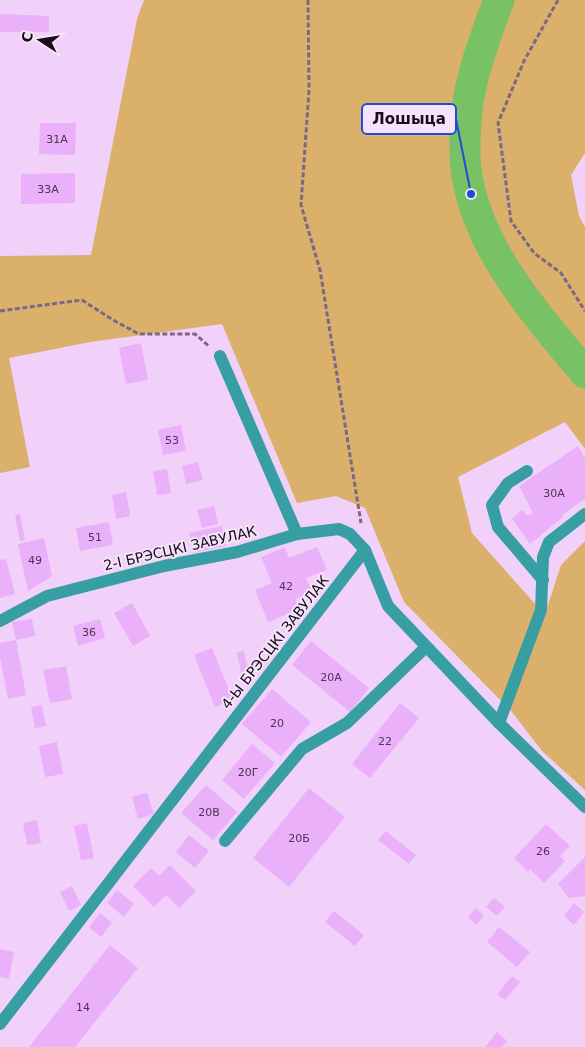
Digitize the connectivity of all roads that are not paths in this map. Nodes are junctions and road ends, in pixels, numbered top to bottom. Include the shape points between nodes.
1 (220, 356) road end
2 (527, 471) dead end
3 (585, 514) edge
4 (297, 534) junction
5 (365, 550) junction
6 (543, 580) junction
7 (0, 621) edge
8 (426, 647) junction
9 (499, 723) junction
10 (585, 807) edge
11 (226, 841) dead end
12 (0, 1024) edge

1 - 4 street
2 - 6 street via 508,483 492,505 498,527
3 - 6 street via 549,542 542,557
4 - 5 street, 2-І БРЭСЦКІ ЗАВУЛАК via 339,529 350,534
4 - 7 street, 2-І БРЭСЦКІ ЗАВУЛАК via 237,552 164,566 47,596
5 - 8 street via 388,606
5 - 12 street, 4-Ы БРЭСЦКІ ЗАВУЛАК
6 - 9 street via 542,610
8 - 9 street
8 - 11 street via 347,723 302,749
9 - 10 street

